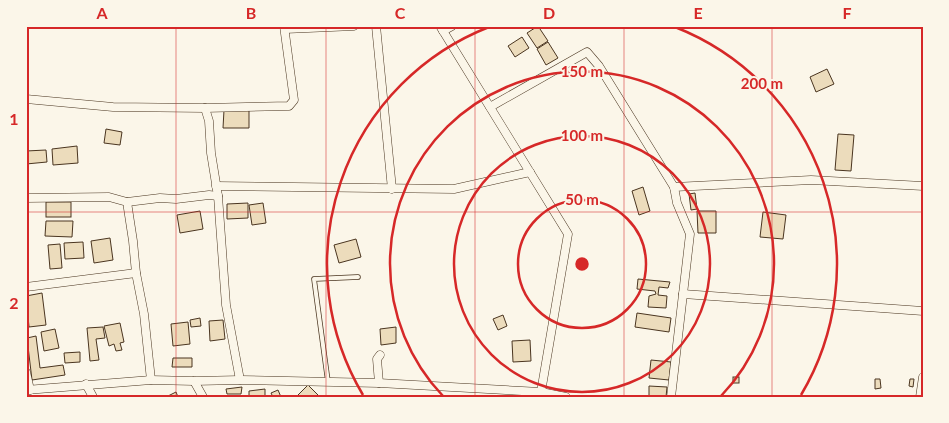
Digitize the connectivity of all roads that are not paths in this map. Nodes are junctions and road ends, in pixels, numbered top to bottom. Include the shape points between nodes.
1 (354, 26) edge
2 (376, 26) edge
3 (452, 26) edge
4 (285, 28) edge
5 (442, 29) edge
6 (26, 99) edge
7 (490, 107) junction
8 (206, 108) junction
9 (530, 172) junction
10 (216, 186) junction
11 (923, 186) edge
12 (674, 187) junction
13 (392, 189) junction
14 (218, 196) junction
15 (26, 198) edge
16 (127, 202) junction
17 (136, 272) junction
18 (358, 277) dead end
19 (26, 287) edge
20 (683, 294) junction
21 (923, 311) edge
22 (380, 355) dead end
23 (26, 372) edge
24 (923, 377) edge
25 (151, 380) junction
26 (240, 380) junction
27 (194, 381) junction
28 (328, 382) junction
29 (379, 383) junction
30 (86, 384) junction
31 (28, 390) edge
32 (541, 392) junction
33 (93, 397) edge
34 (203, 397) edge
35 (566, 397) edge
36 (671, 397) edge
37 (920, 397) edge

1 - 4 street
2 - 13 street
3 - 5 street
4 - 8 street via 294,100 290,106
5 - 7 street
6 - 8 street via 113,107
7 - 9 street
7 - 12 street via 587,52 600,66
8 - 10 street
9 - 13 street via 454,189
9 - 32 street via 568,234
10 - 13 street
10 - 14 street
11 - 12 street via 811,180
12 - 20 street via 690,234
14 - 16 street
14 - 26 street via 226,305
15 - 16 street via 109,197
16 - 17 street
17 - 19 street
17 - 25 street
18 - 28 lane via 314,279
20 - 21 street
20 - 36 street
22 - 29 street via 377,359
23 - 31 street
24 - 37 street
25 - 27 street
25 - 30 street
26 - 27 street
26 - 28 street
27 - 34 street
28 - 29 street
29 - 32 street
30 - 31 street
30 - 33 street
32 - 35 street

